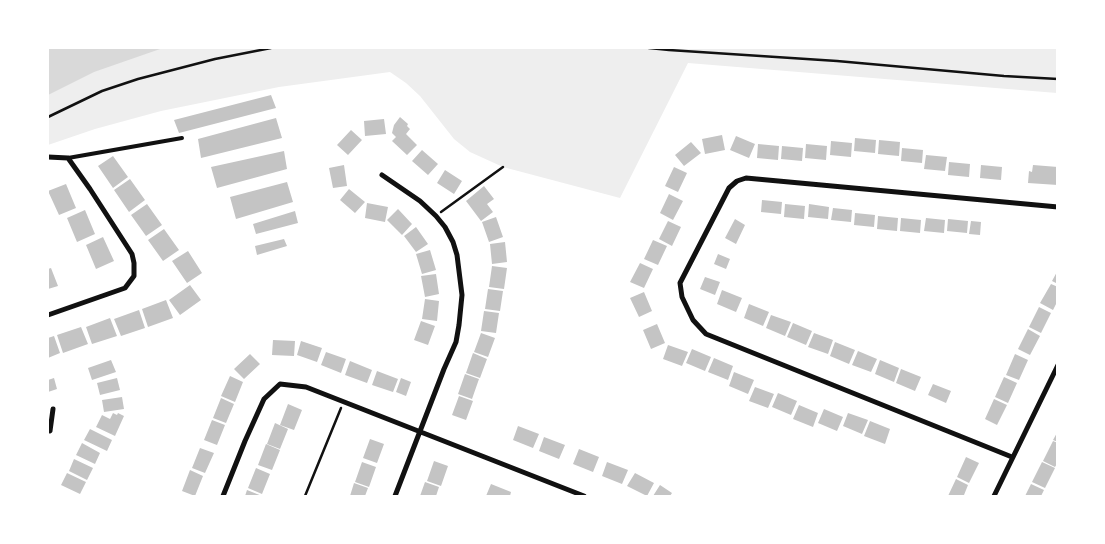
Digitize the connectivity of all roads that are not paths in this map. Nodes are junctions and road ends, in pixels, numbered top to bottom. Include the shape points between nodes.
1 (182, 138) dead end
2 (48, 158) edge
3 (68, 158) junction
4 (382, 175) dead end
5 (1058, 206) edge
6 (48, 314) edge
7 (1058, 365) edge
8 (52, 409) dead end
9 (48, 430) edge
10 (420, 431) junction
11 (1012, 457) junction
12 (222, 496) edge
13 (395, 496) edge
14 (584, 496) edge
15 (994, 496) edge

1 - 3 lane
2 - 3 street
3 - 6 street via 132,254 134,276 125,288
4 - 10 street via 436,216 458,255 462,307 456,342
5 - 11 street via 746,178 729,188 680,283 692,320 706,334
7 - 11 street
8 - 9 street
10 - 12 street via 306,387 280,384 264,399
10 - 13 street
10 - 14 street
11 - 15 street

